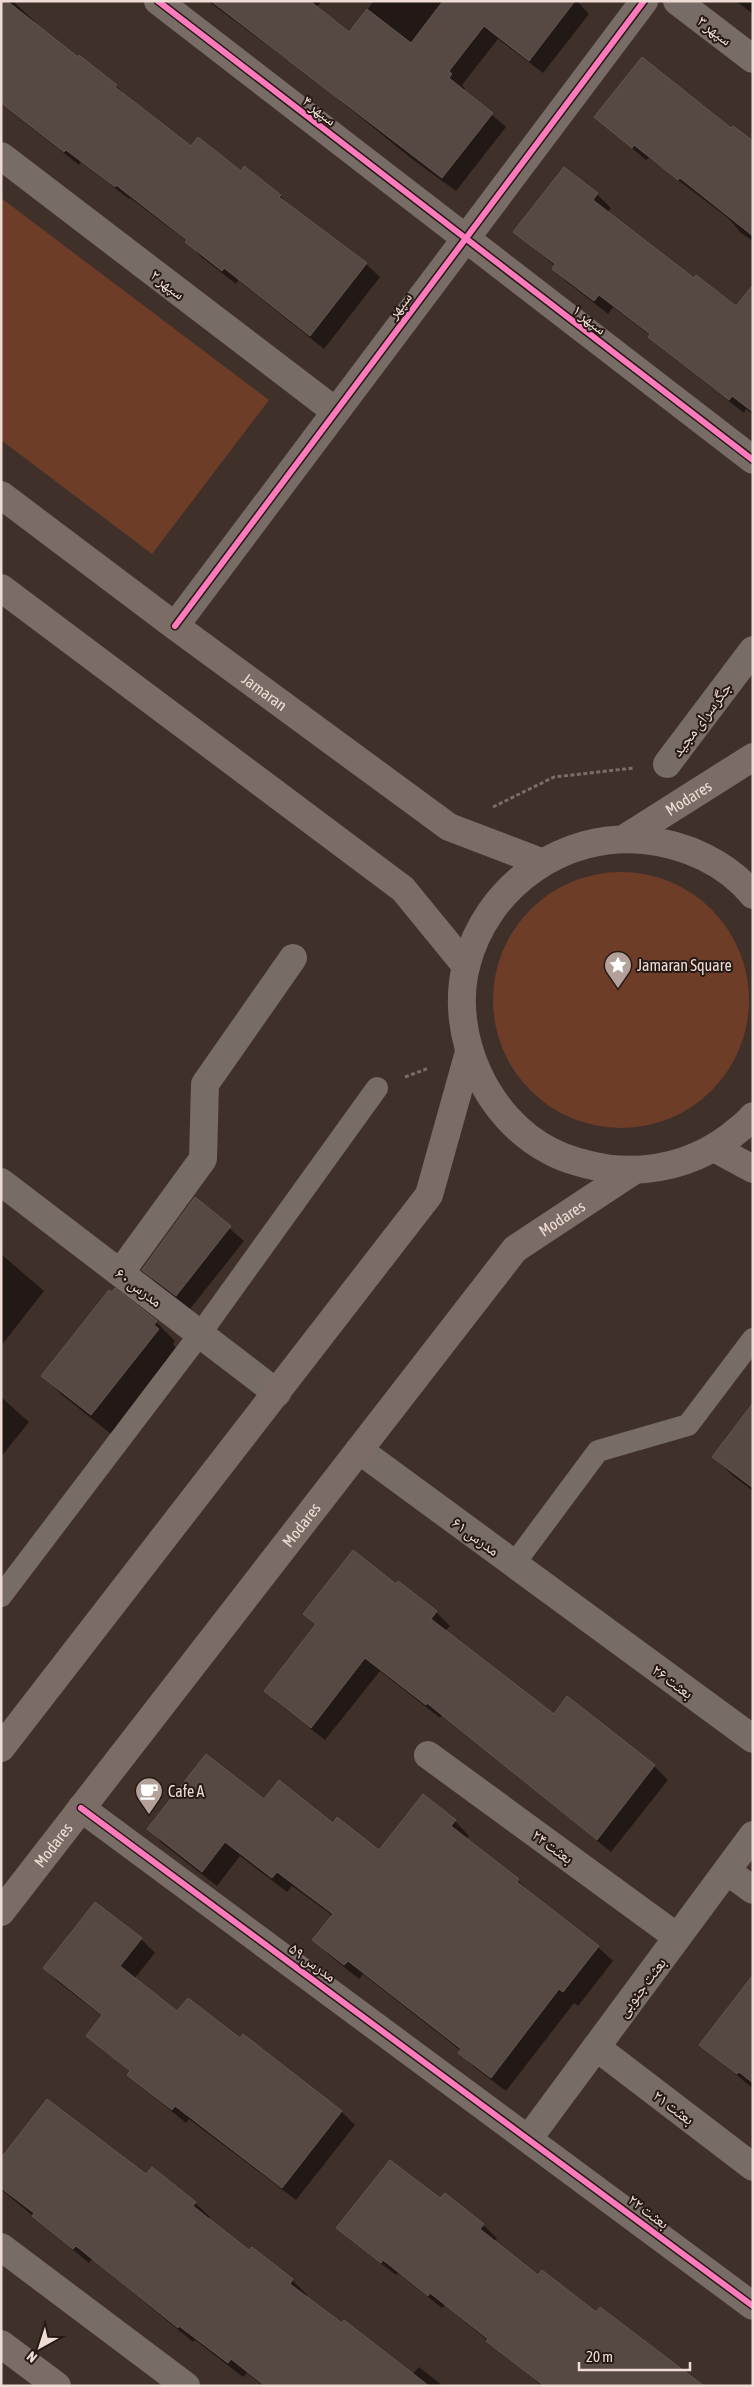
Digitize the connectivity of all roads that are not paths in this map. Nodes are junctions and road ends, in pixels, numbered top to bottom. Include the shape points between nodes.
1 (158, 1) edge
2 (644, 1) edge
3 (677, 1) edge
4 (753, 59) edge
5 (1, 156) edge
6 (466, 241) junction
7 (335, 411) junction
8 (753, 460) edge
9 (1, 495) edge
10 (1, 588) edge
11 (175, 626) junction
12 (753, 650) edge
13 (753, 757) edge
14 (667, 764) road end
15 (624, 838) junction
16 (541, 862) junction
17 (753, 895) edge
18 (293, 958) dead end
19 (466, 966) junction
20 (469, 1052) junction
21 (377, 1088) road end
22 (753, 1116) edge
23 (714, 1148) junction
24 (753, 1169) edge
25 (632, 1171) junction
26 (1, 1182) edge
27 (120, 1273) junction
28 (200, 1334) junction
29 (753, 1339) edge
30 (277, 1393) junction
31 (359, 1450) junction
32 (514, 1564) junction
33 (1, 1596) edge
34 (594, 1623) joint
35 (753, 1739) edge
36 (1, 1748) edge
37 (428, 1755) dead end
38 (82, 1808) junction
39 (753, 1835) edge
40 (727, 1871) junction
41 (753, 1890) edge
42 (1, 1912) edge
43 (678, 1937) junction
44 (596, 2047) junction
45 (529, 2138) junction
46 (753, 2167) edge
47 (1, 2247) edge
48 (753, 2306) edge
49 (1, 2344) edge
50 (57, 2386) edge
51 (186, 2386) edge

1 - 6 street, سپهر ۴
2 - 6 street, سپهر
3 - 4 street, سپهر ۳
5 - 7 street, سپهر ۲
6 - 7 street, سپهر
6 - 8 street, سپهر ۱
7 - 11 street, سپهر
9 - 11 main road, Jamaran
10 - 19 main road via 403,889
11 - 16 main road, Jamaran via 449,827
12 - 14 street, جگرسرای مجید
13 - 15 main road, Modares
15 - 16 main road via 581,845
15 - 17 main road via 668,843 709,859
16 - 19 main road via 507,890 482,926
18 - 27 street via 205,1084 203,1159
19 - 20 main road via 462,1009
20 - 25 main road via 487,1092 515,1125 549,1151 590,1166
20 - 30 main road via 429,1195
21 - 28 lane
22 - 23 main road
23 - 24 main road
23 - 25 main road via 675,1165
25 - 31 main road, Modares via 515,1249
26 - 27 street, مدرس ۶۰
27 - 28 street, مدرس ۶۰
28 - 30 street, مدرس ۶۰
28 - 33 lane
29 - 32 lane via 688,1425 598,1451
30 - 36 main road
31 - 32 street, مدرس ۶۱
31 - 38 main road, Modares
32 - 34 street, مدرس ۶۱
34 - 35 street, بعثت ۲۶
37 - 43 street, بعثت ۲۴
38 - 42 main road, Modares
38 - 45 street, مدرس ۵۹
39 - 40 street, بعثت جنوبی
40 - 41 street
40 - 43 street, بعثت جنوبی
43 - 44 street, بعثت جنوبی
44 - 45 street, بعثت جنوبی
44 - 46 street, بعثت ۲۱
45 - 48 street, بعثت ۲۲
47 - 51 street
49 - 50 main road

